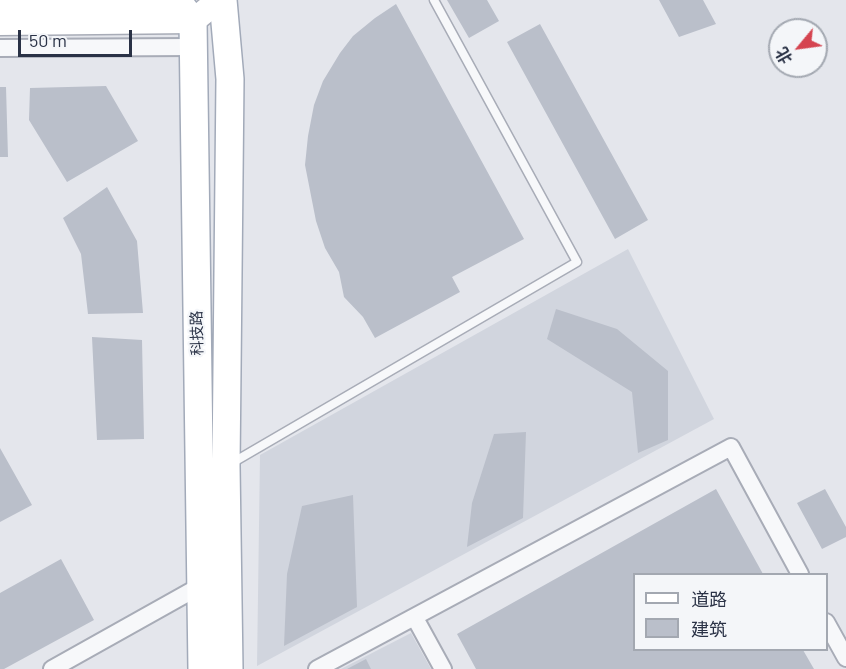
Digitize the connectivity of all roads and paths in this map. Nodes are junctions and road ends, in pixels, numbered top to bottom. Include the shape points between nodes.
1 (221, 0) edge
2 (434, 0) edge
3 (0, 6) edge
4 (187, 18) edge
5 (0, 23) edge
6 (0, 48) edge
7 (226, 466) junction
8 (799, 573) edge
9 (202, 585) junction
10 (415, 618) junction
11 (828, 626) edge
12 (846, 658) edge
13 (52, 669) edge
14 (202, 669) edge
15 (229, 669) edge
16 (317, 669) edge
17 (443, 669) edge

1 - 4 main road
1 - 7 main road, 科技路 via 230,79
2 - 7 lane via 577,262
3 - 4 main road
4 - 5 main road
4 - 6 street
4 - 9 main road, 科技路
7 - 15 main road, 科技路
8 - 10 street via 731,447
9 - 13 street
9 - 14 main road, 科技路
10 - 16 street
10 - 17 street
11 - 12 street

